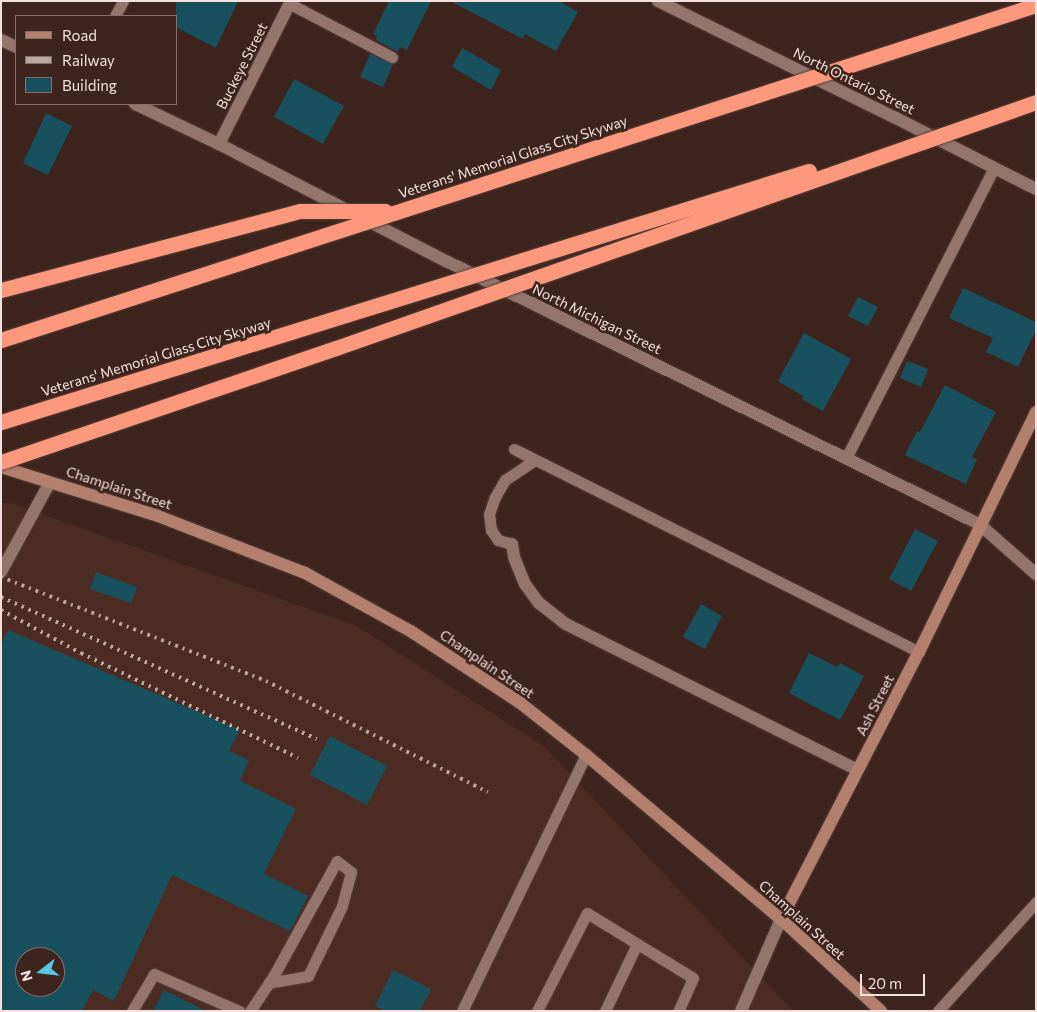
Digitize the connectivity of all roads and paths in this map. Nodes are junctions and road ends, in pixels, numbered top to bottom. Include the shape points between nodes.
1 (123, 1) edge
2 (658, 1) edge
3 (291, 2) edge
4 (1036, 5) edge
5 (116, 15) edge
6 (1, 40) edge
7 (15, 47) edge
8 (392, 57) dead end
9 (1036, 101) edge
10 (137, 105) edge
11 (219, 144) junction
12 (994, 168) junction
13 (1036, 189) edge
14 (400, 211) junction
15 (1, 290) edge
16 (1, 340) edge
17 (1036, 412) edge
18 (1, 422) edge
19 (514, 449) dead end
20 (846, 458) junction
21 (534, 460) junction
22 (1, 462) edge
23 (1, 467) edge
24 (50, 482) junction
25 (979, 524) junction
26 (512, 544) joint
27 (1, 572) edge
28 (1036, 574) edge
29 (918, 652) junction
30 (586, 756) junction
31 (858, 770) junction
32 (1036, 902) edge
33 (780, 919) junction
34 (637, 944) junction
35 (268, 983) junction
36 (132, 1011) edge
37 (239, 1011) edge
38 (250, 1011) edge
39 (462, 1011) edge
40 (537, 1011) edge
41 (605, 1011) edge
42 (678, 1011) edge
43 (741, 1011) edge
44 (881, 1011) edge
45 (938, 1011) edge

1 - 5 lane
2 - 12 street, North Ontario Street
3 - 8 lane
3 - 11 street, Buckeye Street
4 - 14 highway, Veterans' Memorial Glass City Skyway, bridge
6 - 7 street
9 - 18 highway, Veterans' Memorial Glass City Skyway, bridge
9 - 22 highway, bridge via 336,348
10 - 11 street, North Michigan Street
11 - 20 street, North Michigan Street via 448,262
12 - 13 street, North Ontario Street
12 - 20 lane
14 - 15 highway, bridge via 300,211
14 - 16 highway, Veterans' Memorial Glass City Skyway, bridge
17 - 25 main road, Ash Street
19 - 21 lane
20 - 25 street, North Michigan Street
21 - 26 lane via 505,480 489,514 491,530 498,540
21 - 29 lane
23 - 24 main road, Champlain Street
24 - 27 street
24 - 30 main road, Champlain Street via 158,516 305,573 412,632 477,674 519,702
25 - 28 street, North Michigan Street
25 - 29 main road, Ash Street
26 - 31 street via 525,584 539,603 566,624
29 - 31 main road, Ash Street
30 - 33 main road, Champlain Street
30 - 39 lane
31 - 33 main road, Ash Street
32 - 45 lane
33 - 43 street, Ash Street
33 - 44 main road, Champlain Street
34 - 40 lane via 586,913
34 - 41 lane
34 - 42 lane via 693,978
35 - 35 lane via 274,975 337,861 351,872 342,906 308,976
35 - 38 lane
36 - 37 lane via 154,974

